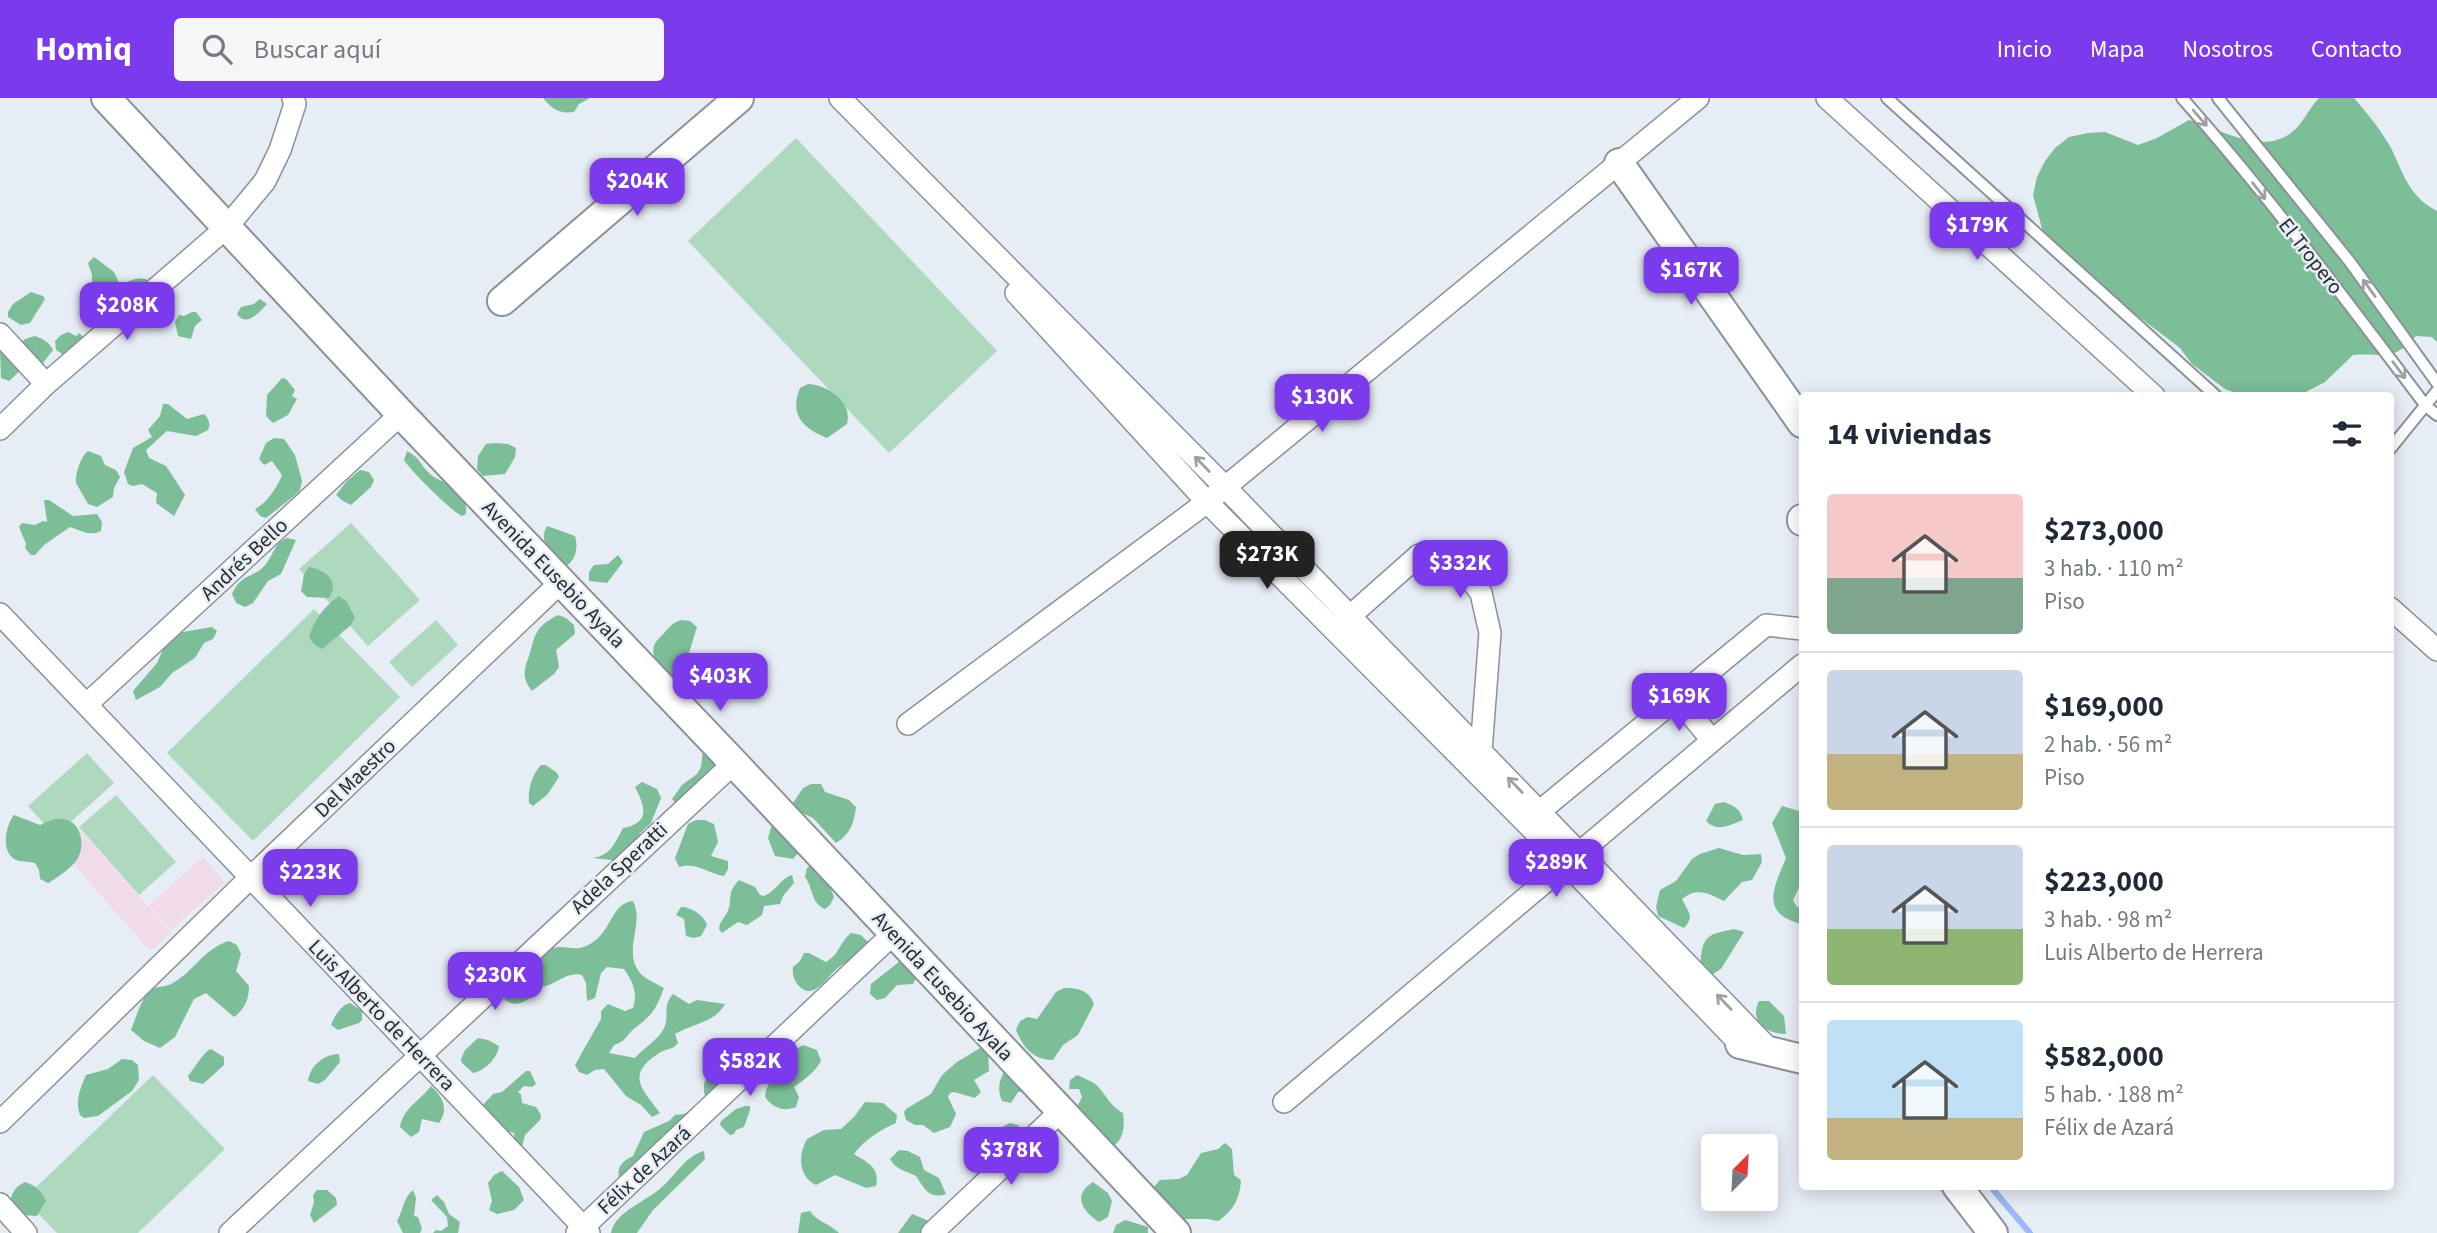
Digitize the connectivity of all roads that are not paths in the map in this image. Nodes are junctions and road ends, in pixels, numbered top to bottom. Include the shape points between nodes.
1 (106, 98) edge
2 (293, 98) edge
3 (739, 98) edge
4 (838, 98) edge
5 (1698, 98) edge
6 (1827, 98) edge
7 (1887, 98) edge
8 (2182, 98) edge
9 (2218, 98) edge
10 (1619, 163) junction
11 (227, 227) junction
12 (502, 301) dead end
13 (0, 334) edge
14 (2437, 383) edge
15 (46, 384) junction
16 (2140, 391) edge
17 (2437, 391) edge
18 (2212, 392) edge
19 (2426, 406) junction
20 (401, 414) junction
21 (2437, 415) edge
22 (1799, 419) edge
23 (0, 429) edge
24 (2394, 444) edge
25 (1225, 487) junction
26 (1207, 502) junction
27 (561, 582) junction
28 (2394, 612) edge
29 (0, 614) edge
30 (1343, 623) junction
31 (1799, 629) edge
32 (2437, 650) edge
33 (1799, 668) edge
34 (1677, 698) junction
35 (87, 704) junction
36 (908, 724) dead end
37 (1712, 740) junction
38 (1482, 751) junction
39 (733, 763) junction
40 (1540, 810) junction
41 (1573, 857) junction
42 (251, 877) junction
43 (894, 933) junction
44 (1740, 1045) joint
45 (1771, 1051) junction
46 (419, 1054) junction
47 (1799, 1058) edge
48 (1284, 1102) dead end
49 (1060, 1112) junction
50 (0, 1122) edge
51 (1960, 1190) edge
52 (0, 1204) edge
53 (583, 1231) edge
54 (26, 1233) edge
55 (230, 1233) edge
56 (932, 1233) edge
57 (1176, 1233) edge
58 (1993, 1233) edge

1 - 11 street, Avenida Eusebio Ayala
2 - 11 street via 280,150 265,181
3 - 12 street
25 -> 4 street
4 - 26 street
5 - 10 street
6 - 16 street
7 - 18 lane
8 -> 19 lane, El Tropero
14 -> 9 lane, El Tropero via 2350,262
10 - 22 street
10 - 25 street
11 - 15 street
11 - 20 street, Avenida Eusebio Ayala
13 - 15 street
15 - 23 street
17 - 19 lane
19 - 21 lane, El Tropero
19 - 24 lane
20 - 27 street, Avenida Eusebio Ayala
20 - 35 street, Andrés Bello
25 - 26 street
25 - 30 street
26 - 30 street
26 - 36 street
27 - 39 street, Avenida Eusebio Ayala
27 - 42 street, Del Maestro
28 - 32 street
29 - 35 street, Luis Alberto de Herrera
30 - 38 street
30 - 38 street via 1419,555 1446,553 1455,559 1481,593 1490,633
30 - 41 street
31 - 34 street via 1766,625
33 - 37 street
34 - 37 street
34 - 40 street
35 - 42 street, Luis Alberto de Herrera
37 - 41 street
40 -> 38 street
39 - 43 street, Avenida Eusebio Ayala
39 - 46 street, Adela Speratti
40 - 41 street
41 - 44 street
45 -> 41 street
41 - 48 street
42 - 46 street, Luis Alberto de Herrera
42 - 50 street, Del Maestro
43 - 49 street, Avenida Eusebio Ayala
43 - 53 street, Félix de Azará
44 - 45 street
45 - 47 street
46 - 53 street, Luis Alberto de Herrera
46 - 55 street, Adela Speratti
49 - 56 street
49 - 57 street, Avenida Eusebio Ayala
51 - 58 street
52 - 54 street

